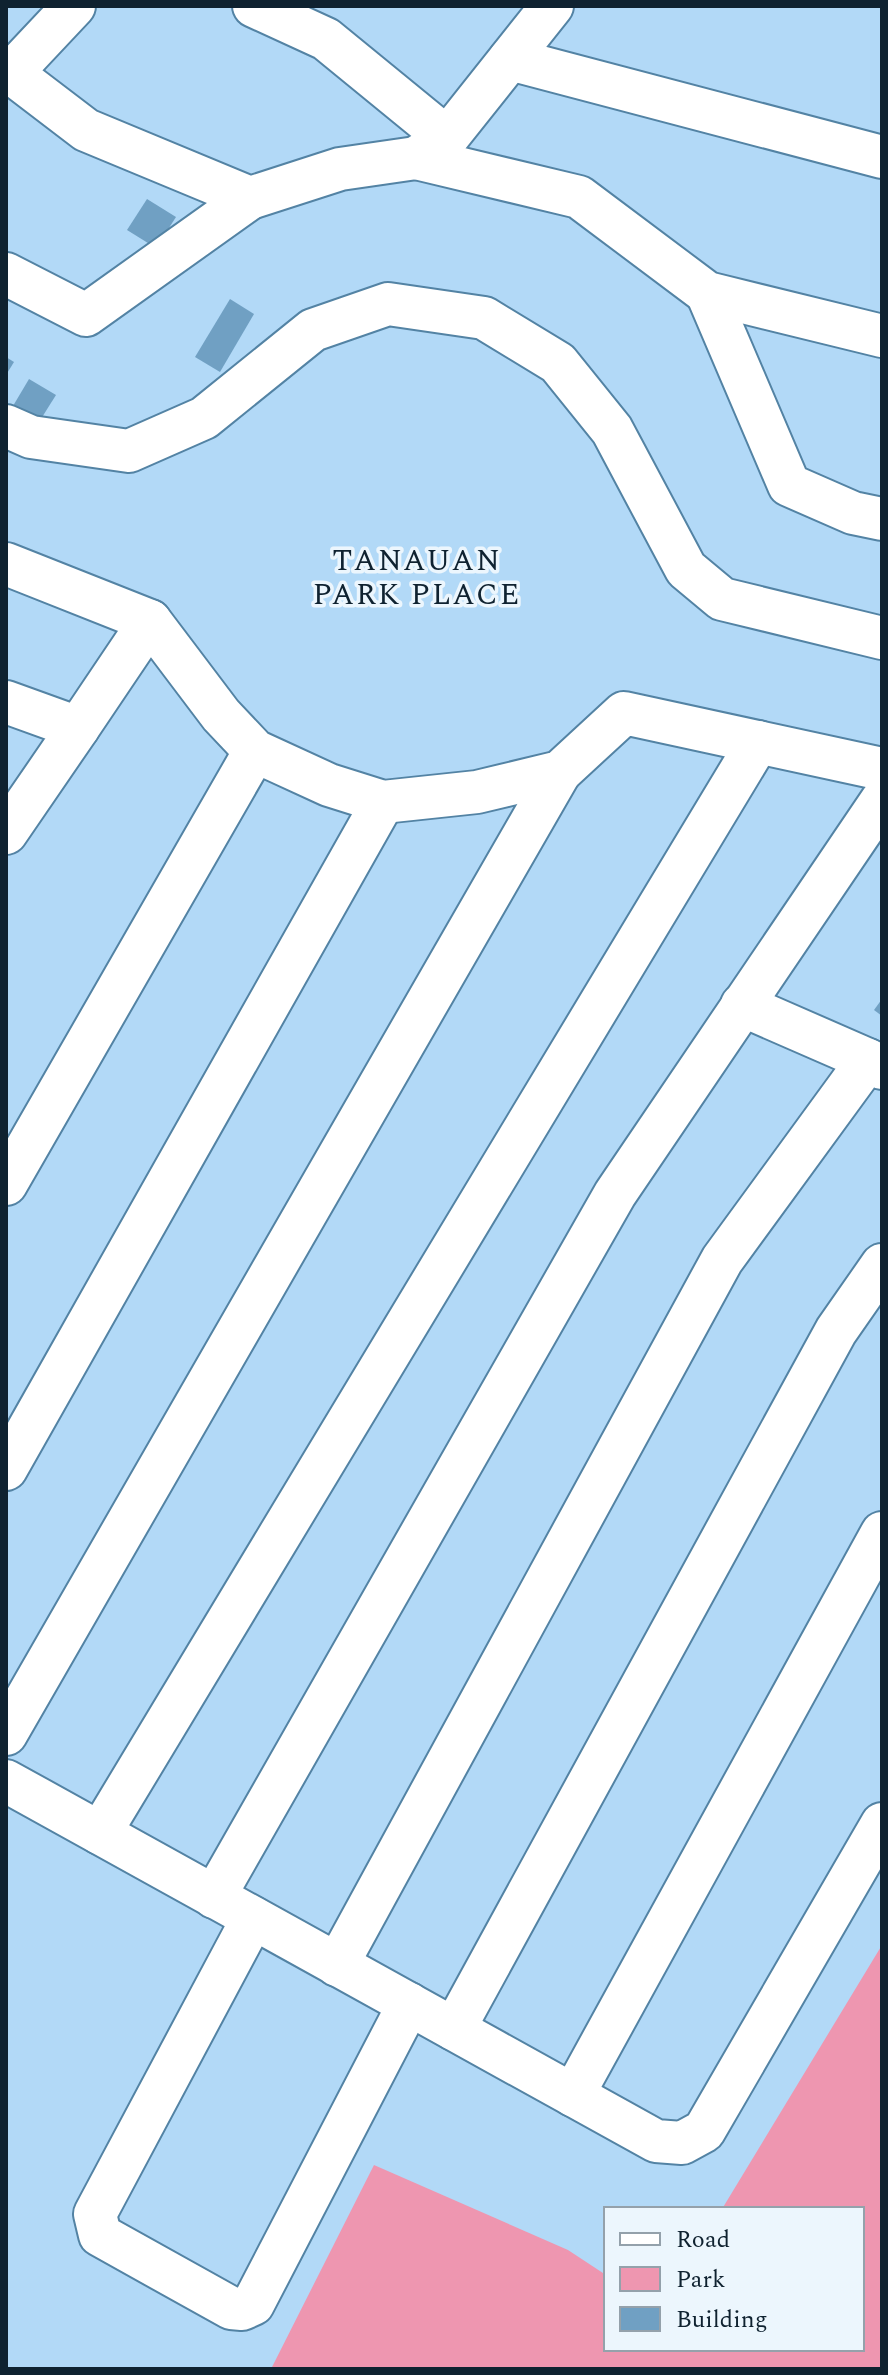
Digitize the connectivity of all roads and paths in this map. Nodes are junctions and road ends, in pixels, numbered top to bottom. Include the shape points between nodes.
1 (74, 6) edge
2 (254, 6) edge
3 (552, 6) edge
4 (510, 59) junction
5 (9, 71) edge
6 (431, 148) junction
7 (882, 157) edge
8 (250, 198) junction
9 (6, 274) edge
10 (707, 293) junction
11 (882, 336) edge
12 (6, 426) edge
13 (882, 519) edge
14 (6, 564) edge
15 (150, 621) junction
16 (882, 638) edge
17 (6, 702) edge
18 (78, 728) junction
19 (758, 742) junction
20 (255, 751) junction
21 (882, 769) edge
22 (560, 772) junction
23 (882, 800) edge
24 (383, 802) junction
25 (6, 833) edge
26 (742, 1005) junction
27 (875, 1064) edge
28 (6, 1184) edge
29 (882, 1265) edge
30 (6, 1469) edge
31 (882, 1533) edge
32 (6, 1734) edge
33 (6, 1781) edge
34 (882, 1824) edge
35 (100, 1833) junction
36 (214, 1897) junction
37 (253, 1918) junction
38 (337, 1965) junction
39 (409, 2004) junction
40 (454, 2029) junction
41 (573, 2095) junction

1 - 5 street
2 - 6 street via 326,39
3 - 4 street
4 - 6 street
4 - 7 street
5 - 8 street via 86,130
6 - 8 street
6 - 10 street via 579,197
8 - 9 street via 86,315
10 - 11 street
10 - 13 street via 789,485 853,513
12 - 16 street via 31,437 129,451 204,418 313,330 388,304 484,318 558,363 612,430 686,569 722,599
14 - 15 street
15 - 18 street
15 - 20 street
17 - 18 street
18 - 25 street
19 - 21 street
19 - 22 street via 624,713
19 - 35 street
20 - 24 street via 329,785
20 - 28 street
22 - 24 street via 477,792
22 - 32 street
23 - 26 street
24 - 30 street
26 - 27 street
26 - 36 street via 615,1194
27 - 38 street via 722,1260
29 - 40 street via 836,1331
31 - 41 street
33 - 35 street
34 - 41 street via 704,2131 682,2143 656,2141
35 - 36 street
36 - 37 street
37 - 38 street
37 - 39 street via 95,2214 100,2235 231,2308 253,2304
38 - 39 street
39 - 40 street
40 - 41 street

